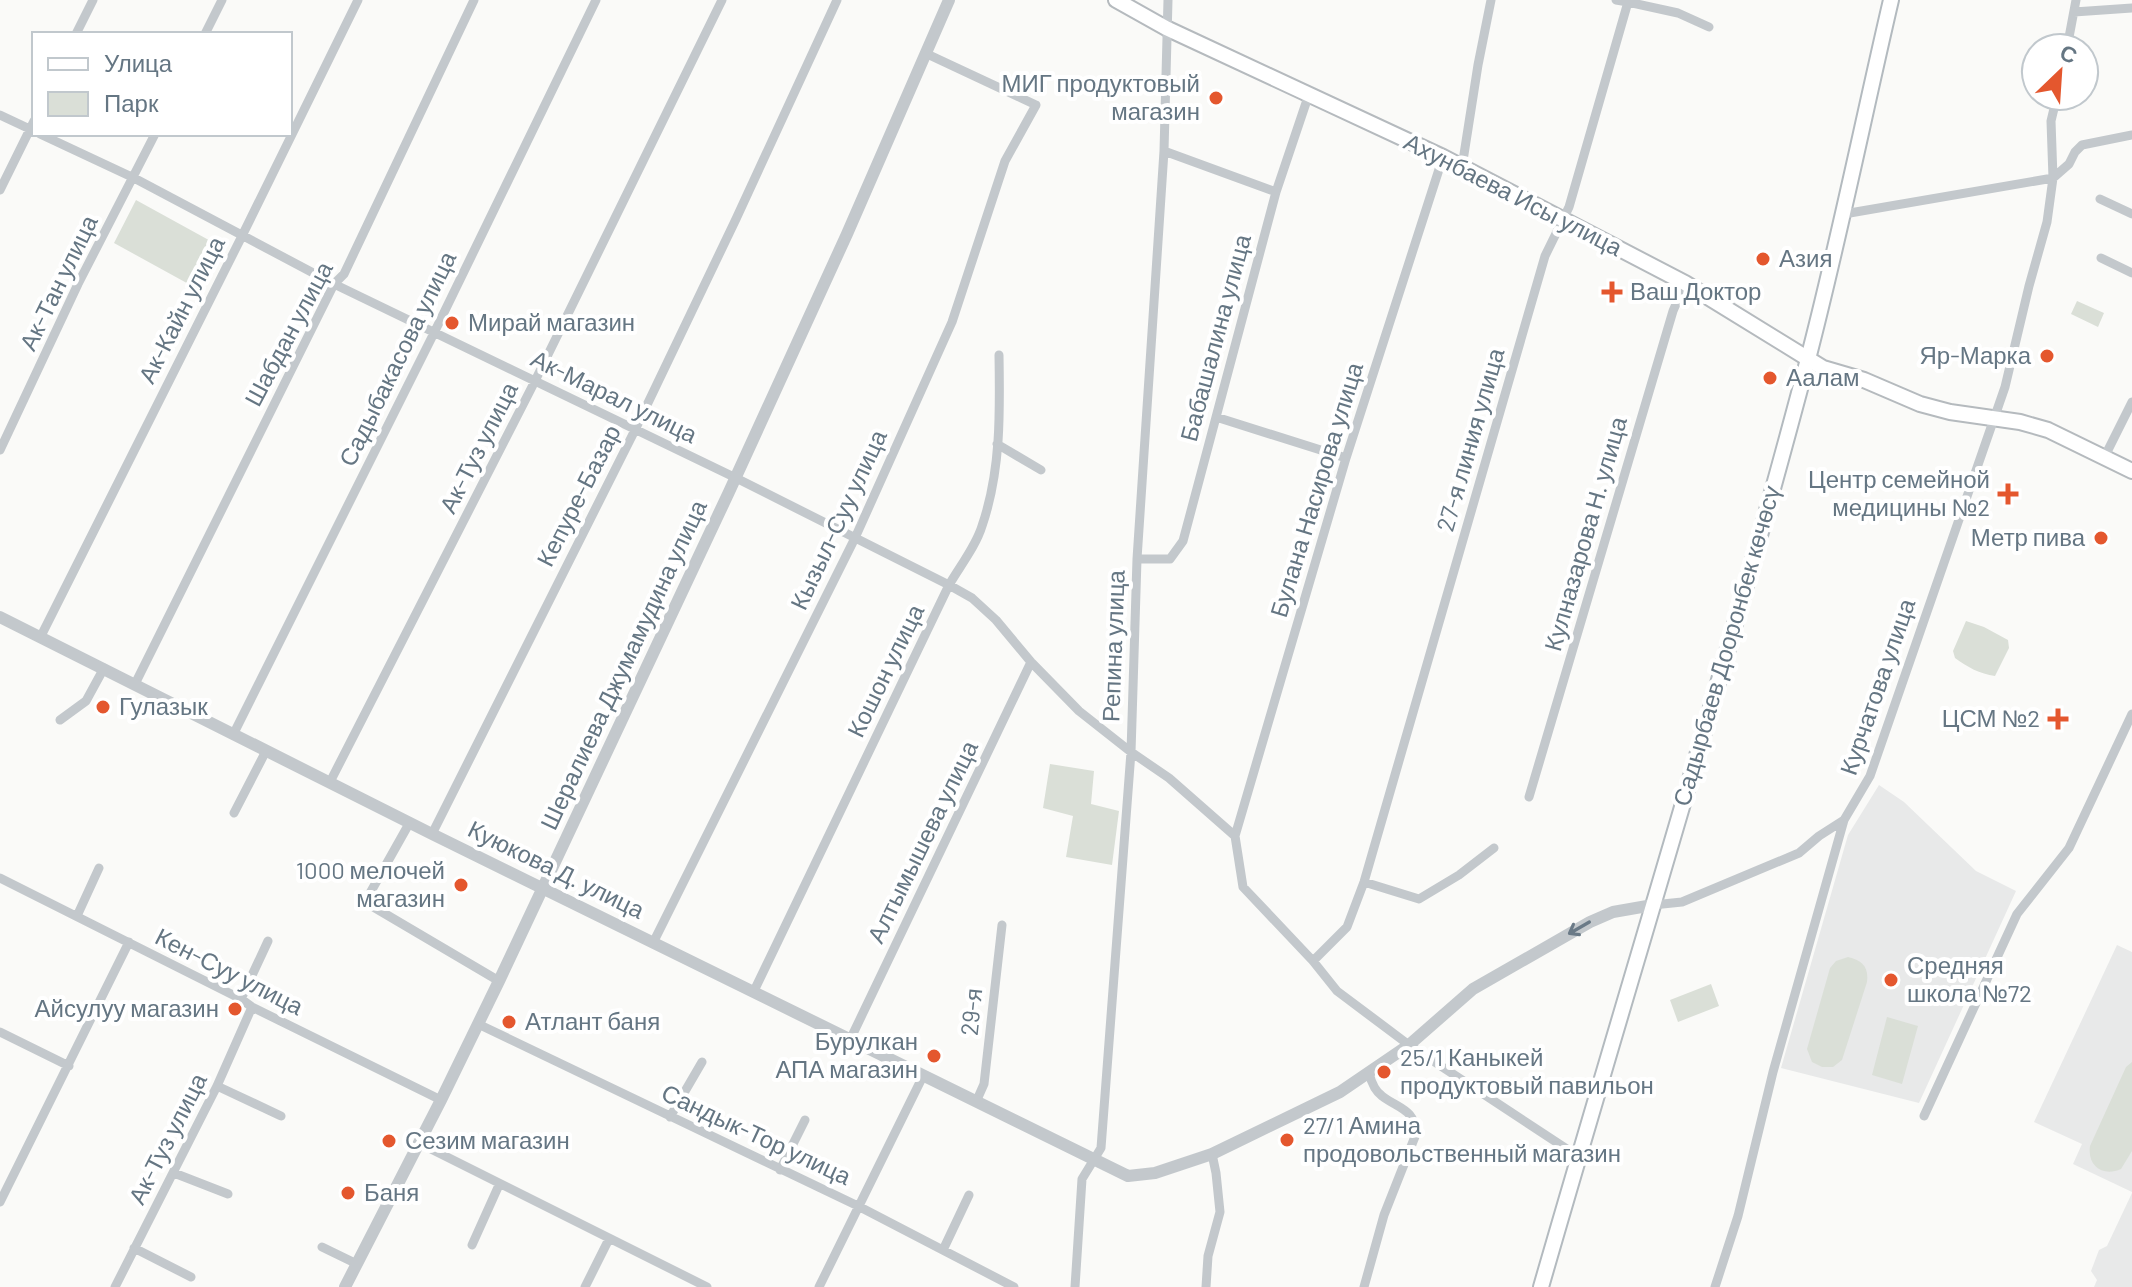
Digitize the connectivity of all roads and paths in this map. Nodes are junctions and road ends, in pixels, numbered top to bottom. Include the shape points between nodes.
1 (93, 0) edge
2 (222, 0) edge
3 (358, 0) edge
4 (474, 0) edge
5 (596, 0) edge
6 (722, 0) edge
7 (837, 0) edge
8 (949, 0) edge
9 (1116, 0) edge
10 (1168, 0) edge
11 (1616, 0) edge
12 (1891, 0) edge
13 (2076, 0) edge
14 (1493, 1) edge
15 (1628, 2) junction
16 (2132, 8) edge
17 (2074, 12) junction
18 (1709, 27) dead end
19 (1166, 28) junction
20 (77, 32) edge
21 (206, 32) edge
22 (2070, 32) edge
23 (925, 53) junction
24 (1309, 94) junction
25 (2053, 112) edge
26 (0, 115) edge
27 (32, 128) edge
28 (32, 133) edge
29 (292, 134) edge
30 (2132, 135) edge
31 (48, 136) edge
32 (154, 136) edge
33 (291, 136) edge
34 (1164, 151) junction
35 (1443, 157) junction
36 (1462, 167) junction
37 (134, 178) junction
38 (2053, 178) junction
39 (0, 190) edge
40 (1276, 192) junction
41 (2100, 199) dead end
42 (1844, 214) junction
43 (2132, 214) edge
44 (1563, 220) junction
45 (242, 236) junction
46 (2101, 258) dead end
47 (2132, 273) edge
48 (1685, 283) junction
49 (334, 284) junction
50 (435, 331) junction
51 (999, 355) dead end
52 (1808, 359) junction
53 (535, 381) junction
54 (2132, 402) edge
55 (1216, 417) junction
56 (1993, 418) junction
57 (635, 430) junction
58 (997, 444) junction
59 (0, 450) edge
60 (1346, 458) junction
61 (2104, 458) junction
62 (1041, 470) dead end
63 (2132, 471) edge
64 (736, 478) junction
65 (855, 538) junction
66 (1137, 559) junction
67 (949, 585) junction
68 (0, 617) edge
69 (40, 638) junction
70 (1031, 662) junction
71 (104, 668) junction
72 (135, 684) junction
73 (2132, 714) edge
74 (60, 720) dead end
75 (233, 735) junction
76 (266, 751) junction
77 (1131, 752) junction
78 (330, 782) junction
79 (1529, 797) dead end
80 (234, 813) dead end
81 (1844, 820) junction
82 (410, 822) junction
83 (432, 834) junction
84 (1235, 836) junction
85 (1494, 848) dead end
86 (99, 868) dead end
87 (0, 878) edge
88 (1364, 882) junction
89 (543, 888) junction
90 (1653, 905) junction
91 (77, 916) junction
92 (1002, 925) dead end
93 (268, 941) dead end
94 (654, 941) junction
95 (129, 942) junction
96 (1313, 961) junction
97 (499, 981) junction
98 (754, 991) junction
99 (241, 999) junction
100 (252, 1007) junction
101 (478, 1024) junction
102 (0, 1032) edge
103 (850, 1040) junction
104 (1409, 1045) junction
105 (702, 1062) dead end
106 (69, 1066) junction
107 (1369, 1073) junction
108 (923, 1076) junction
109 (217, 1086) junction
110 (441, 1100) junction
111 (976, 1102) junction
112 (281, 1116) dead end
113 (1924, 1116) dead end
114 (670, 1117) junction
115 (805, 1120) dead end
116 (419, 1143) junction
117 (1212, 1154) junction
118 (1579, 1157) junction
119 (1095, 1160) junction
120 (780, 1170) junction
121 (174, 1173) junction
122 (499, 1185) junction
123 (228, 1194) dead end
124 (969, 1195) dead end
125 (0, 1202) edge
126 (858, 1206) junction
127 (609, 1239) junction
128 (472, 1245) dead end
129 (322, 1247) dead end
130 (134, 1248) junction
131 (943, 1250) junction
132 (357, 1264) junction
133 (191, 1277) dead end
134 (115, 1287) edge
135 (345, 1287) edge
136 (585, 1287) edge
137 (707, 1287) edge
138 (819, 1287) edge
139 (1014, 1287) edge
140 (1075, 1287) edge
141 (1206, 1287) edge
142 (1364, 1287) edge
143 (1541, 1287) edge
144 (1715, 1287) edge

1 - 20 street
2 - 21 street
3 - 29 street, Ак-Кайн улица
4 - 49 street, Шабдан улица via 344,274
5 - 50 street, Садыбакасова улица
6 - 53 street, Ак-Туз улица
7 - 57 street, Кепуре-Базар
8 - 23 street, Шералиева Джумамудина улица
9 - 19 main road, Ахунбаева Исы улица
10 - 19 street, Репина улица
11 - 15 street
12 - 42 main road, Садырбаев Дооронбек көчөсү
13 - 17 street
14 - 36 street
15 - 18 street via 1678,13
15 - 44 street, 27-я линия улица
16 - 17 street
17 - 22 street
19 - 24 main road, Ахунбаева Исы улица
19 - 34 street, Репина улица
23 - 64 street, Шералиева Джумамудина улица
23 - 65 street, Кызыл-Суу улица via 1036,105 1005,161 952,322
24 - 35 main road, Ахунбаева Исы улица
24 - 40 street, Бабашалина улица
25 - 38 street, Курчатова улица
26 - 27 street, Ак-Марал улица
28 - 39 street
30 - 38 street via 2082,145
31 - 37 street, Ак-Марал улица
32 - 37 street, Ак-Тан улица
33 - 45 street, Ак-Кайн улица
34 - 40 street
34 - 66 street, Репина улица
35 - 36 main road, Ахунбаева Исы улица
35 - 60 street, Булана Насирова улица
36 - 44 main road, Ахунбаева Исы улица
37 - 45 street, Ак-Марал улица
37 - 59 street, Ак-Тан улица
38 - 42 street
38 - 56 street, Курчатова улица via 2047,222
40 - 55 street, Бабашалина улица
41 - 43 street
42 - 52 main road, Садырбаев Дооронбек көчөсү
44 - 48 main road, Ахунбаева Исы улица
44 - 88 street, 27-я линия улица via 1545,256
45 - 49 street, Ак-Марал улица
45 - 69 street, Ак-Кайн улица
46 - 47 street
48 - 52 main road, Ахунбаева Исы улица
48 - 79 street, Кулназарова Н. улица
49 - 50 street, Ак-Марал улица
49 - 72 street, Шабдан улица
50 - 53 street, Ак-Марал улица
50 - 75 street, Садыбакасова улица
51 - 58 street, Кошон улица
52 - 56 main road, Ахунбаева Исы улица via 1920,404
52 - 90 main road, Садырбаев Дооронбек көчөсү
53 - 57 street, Ак-Марал улица
53 - 78 street, Ак-Туз улица
54 - 61 street
55 - 60 street
55 - 66 street, Бабашалина улица via 1183,541 1170,559
56 - 61 main road, Ахунбаева Исы улица via 2048,430
56 - 81 street, Курчатова улица via 1870,776
57 - 64 street, Ак-Марал улица
57 - 83 street, Кепуре-Базар
58 - 62 street
58 - 67 street, Кошон улица via 982,528
60 - 84 street, Булана Насирова улица
61 - 63 main road, Ахунбаева Исы улица
64 - 65 street, Ак-Марал улица
64 - 89 street, Шералиева Джумамудина улица
65 - 67 street, Ак-Марал улица
65 - 94 street, Кызыл-Суу улица
66 - 77 street, Репина улица
67 - 70 street, Ак-Марал улица via 996,620
67 - 98 street, Кошон улица
68 - 69 street, Куюкова Д. улица
69 - 71 street, Куюкова Д. улица
70 - 77 street, Ак-Марал улица via 1079,711
70 - 103 street, Алтымышева улица
71 - 72 street, Куюкова Д. улица
71 - 74 street via 86,701
72 - 75 street, Куюкова Д. улица
73 - 113 street via 2069,848 2017,914
75 - 76 street, Куюкова Д. улица
76 - 78 street, Куюкова Д. улица
76 - 80 street
77 - 84 street, Ак-Марал улица
77 - 119 street, Репина улица via 1101,1148
78 - 82 street, Куюкова Д. улица
81 - 90 street via 1799,853 1682,902
81 - 144 street, Курчатова улица
82 - 83 street, Куюкова Д. улица
82 - 97 street via 365,902
83 - 89 street, Куюкова Д. улица
84 - 96 street via 1243,887
85 - 88 street via 1419,899
86 - 91 street
87 - 91 street, Кен-Суу улица
88 - 96 street, 27-я линия улица via 1347,927
89 - 94 street, Куюкова Д. улица
89 - 97 street, Шералиева Джумамудина улица
90 -> 104 street, Куюкова Д. улица via 1613,912 1551,944 1473,989
90 - 118 main road, Садырбаев Дооронбек көчөсү
91 - 95 street, Кен-Суу улица
92 - 111 street, 29-я via 984,1084
93 - 99 street
94 - 98 street, Куюкова Д. улица
95 - 99 street, Кен-Суу улица
95 - 106 street
96 - 104 street via 1337,991
97 - 101 street, Шералиева Джумамудина улица
98 - 103 street, Куюкова Д. улица
99 - 100 street, Кен-Суу улица
100 - 109 street, Ак-Туз улица
100 - 110 street, Кен-Суу улица
101 - 110 street, Шералиева Джумамудина улица
101 - 114 street, Сандык-Тор улица
102 - 106 street
103 - 108 street, Куюкова Д. улица
104 - 107 street, Куюкова Д. улица
104 - 118 street
105 - 114 street
106 - 125 street
107 - 117 street, Куюкова Д. улица
107 - 142 street via 1380,1095 1416,1122 1416,1134 1384,1215
108 - 111 street, Куюкова Д. улица
108 - 126 street
109 - 112 street
109 - 121 street, Ак-Туз улица
110 - 116 street, Шералиева Джумамудина улица
111 - 119 street, Куюкова Д. улица
114 - 120 street, Сандык-Тор улица
115 - 120 street
116 - 122 street
116 - 132 street, Шералиева Джумамудина улица
117 - 119 street, Куюкова Д. улица via 1137,1176
117 - 141 street via 1220,1212
118 - 143 main road, Садырбаев Дооронбек көчөсү
119 - 140 street, Репина улица via 1082,1179
120 - 126 street, Сандык-Тор улица
121 - 123 street
121 - 130 street, Ак-Туз улица
122 - 127 street
122 - 128 street
124 - 131 street
126 - 131 street, Сандык-Тор улица
126 - 138 street
127 - 136 street
127 - 137 street
129 - 132 street
130 - 133 street
130 - 134 street, Ак-Туз улица
131 - 139 street, Сандык-Тор улица
132 - 135 street, Шералиева Джумамудина улица

